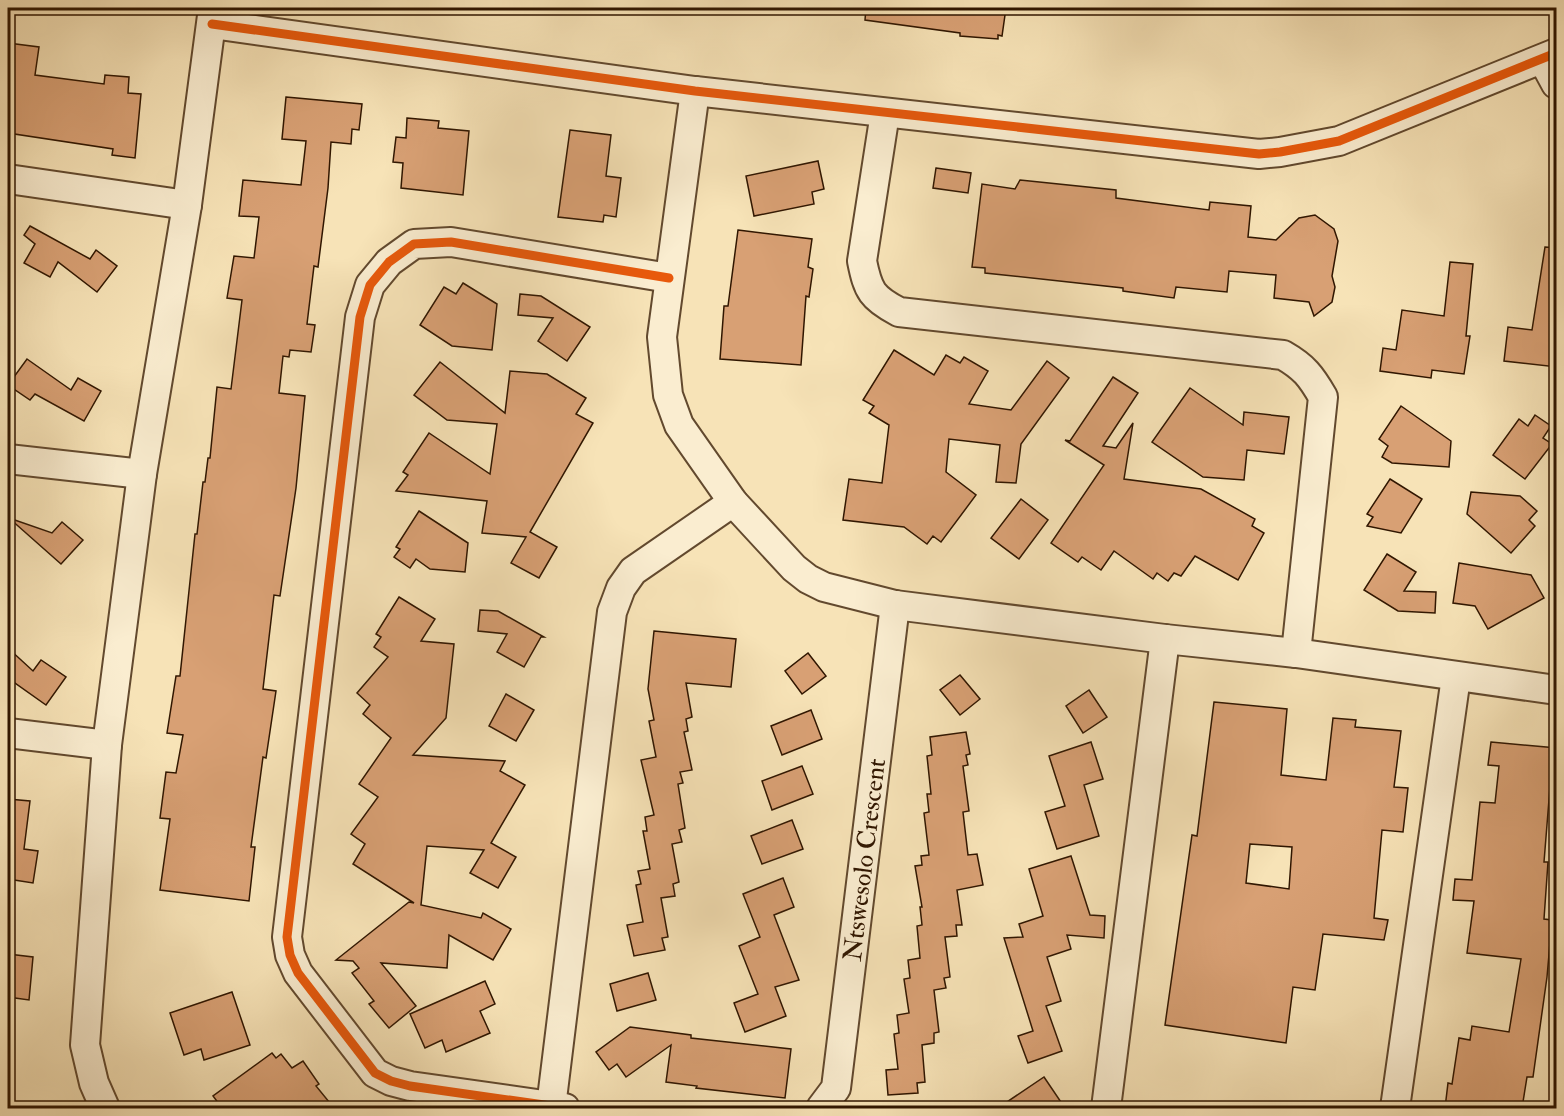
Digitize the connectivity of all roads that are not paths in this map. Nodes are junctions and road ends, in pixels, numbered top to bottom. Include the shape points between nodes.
1 (212, 16) edge
2 (1552, 65) edge
3 (695, 91) junction
4 (885, 113) junction
5 (8, 179) edge
6 (187, 205) junction
7 (669, 278) junction
8 (8, 459) edge
9 (142, 474) junction
10 (733, 502) junction
11 (895, 605) junction
12 (1165, 639) junction
13 (1296, 653) junction
14 (1456, 677) junction
15 (1557, 690) edge
16 (8, 733) edge
17 (107, 745) junction
18 (105, 1108) edge
19 (558, 1108) edge
20 (821, 1108) edge
21 (1106, 1108) edge
22 (1395, 1108) edge

1 - 3 street
1 - 6 street
2 - 4 street via 1339,141 1259,154
3 - 4 street
3 - 7 street
4 - 13 street via 862,261 867,283 879,302 899,312 1283,355 1311,376 1323,397
5 - 6 street
6 - 9 street
7 - 10 street via 662,337 668,396 679,425
7 - 19 street via 451,242 414,244 389,262 370,285 360,317 287,937 290,955 298,973 375,1072 410,1086
8 - 9 street
9 - 17 street
10 - 11 street via 808,579 824,587
10 - 19 street via 633,571 612,612
11 - 12 street
11 - 20 street, Ntswesolo Crescent via 836,1088
12 - 13 street
12 - 21 street
13 - 14 street
14 - 15 street
14 - 22 street
16 - 17 street
17 - 18 street via 85,1045

